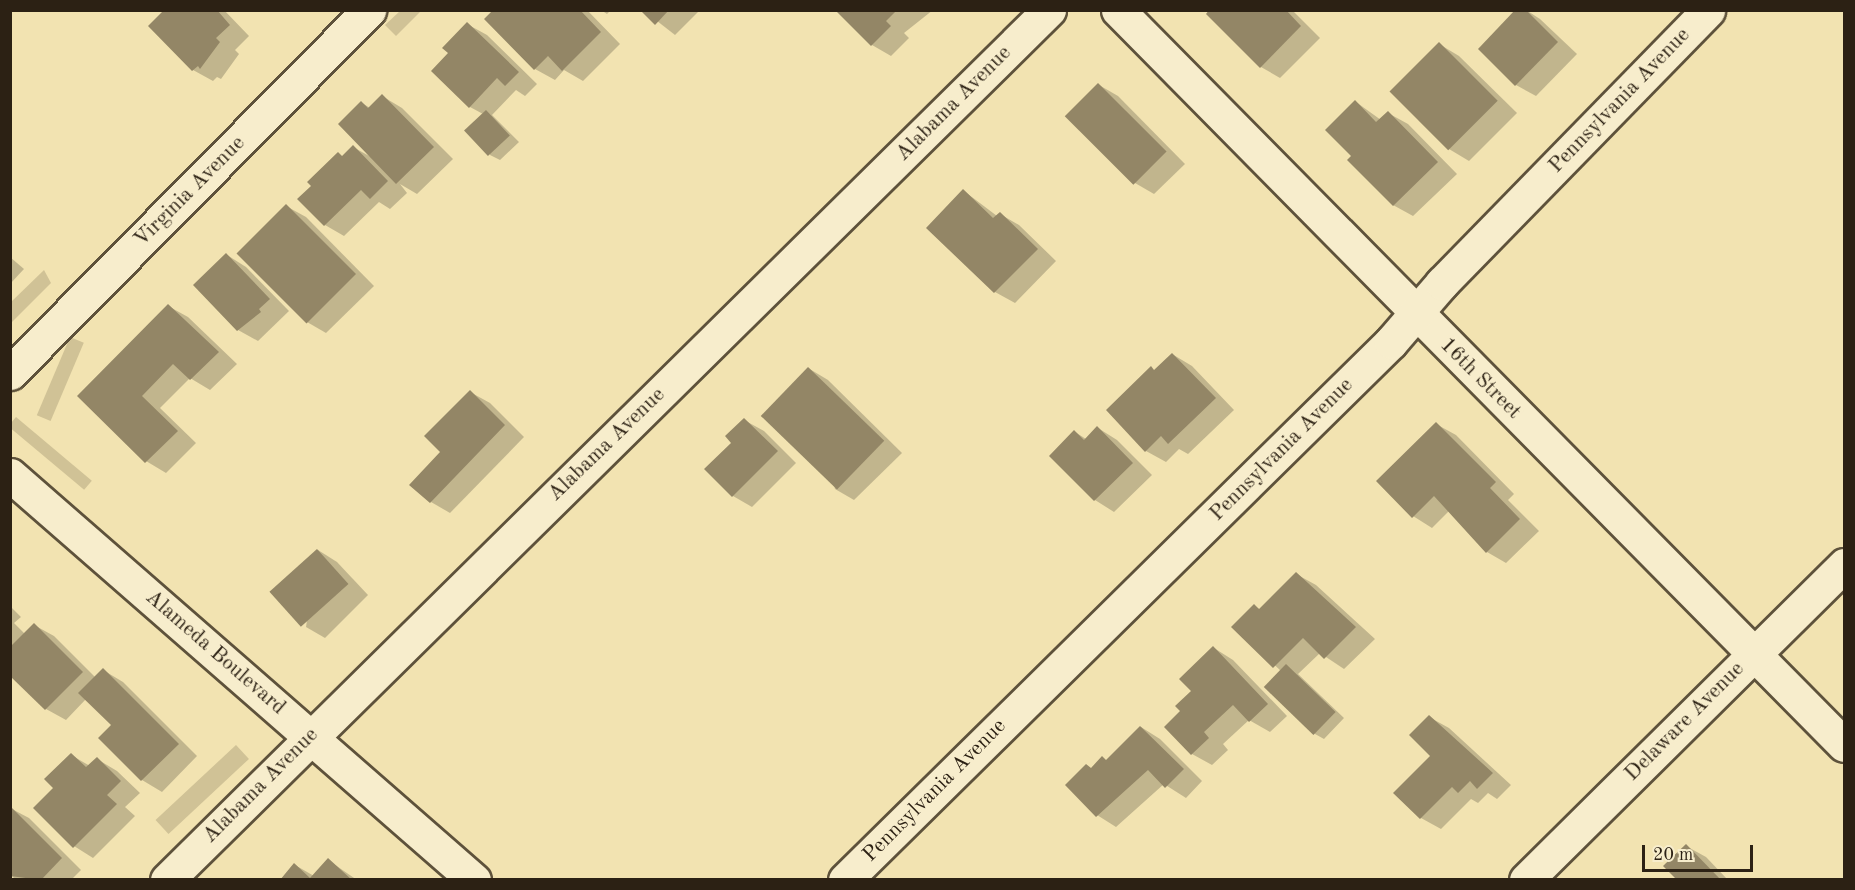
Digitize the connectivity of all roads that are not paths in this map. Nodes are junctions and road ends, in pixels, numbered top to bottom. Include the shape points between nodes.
1 (369, 10) edge
2 (1049, 10) edge
3 (1118, 10) edge
4 (1708, 10) edge
5 (1416, 314) junction
6 (10, 373) edge
7 (10, 475) edge
8 (1845, 565) edge
9 (1755, 654) junction
10 (310, 736) junction
11 (1845, 745) edge
12 (167, 879) edge
13 (474, 879) edge
14 (845, 879) edge
15 (1526, 879) edge

1 - 6 street, Virginia Avenue
2 - 10 street, Alabama Avenue
3 - 5 street, 16th Street
4 - 5 street, Pennsylvania Avenue
5 - 9 street, 16th Street
5 - 14 street, Pennsylvania Avenue
7 - 10 street, Alameda Boulevard
8 - 9 street, Delaware Avenue
9 - 11 street, 16th Street
9 - 15 street, Delaware Avenue
10 - 12 street, Alabama Avenue
10 - 13 street, Alameda Boulevard

